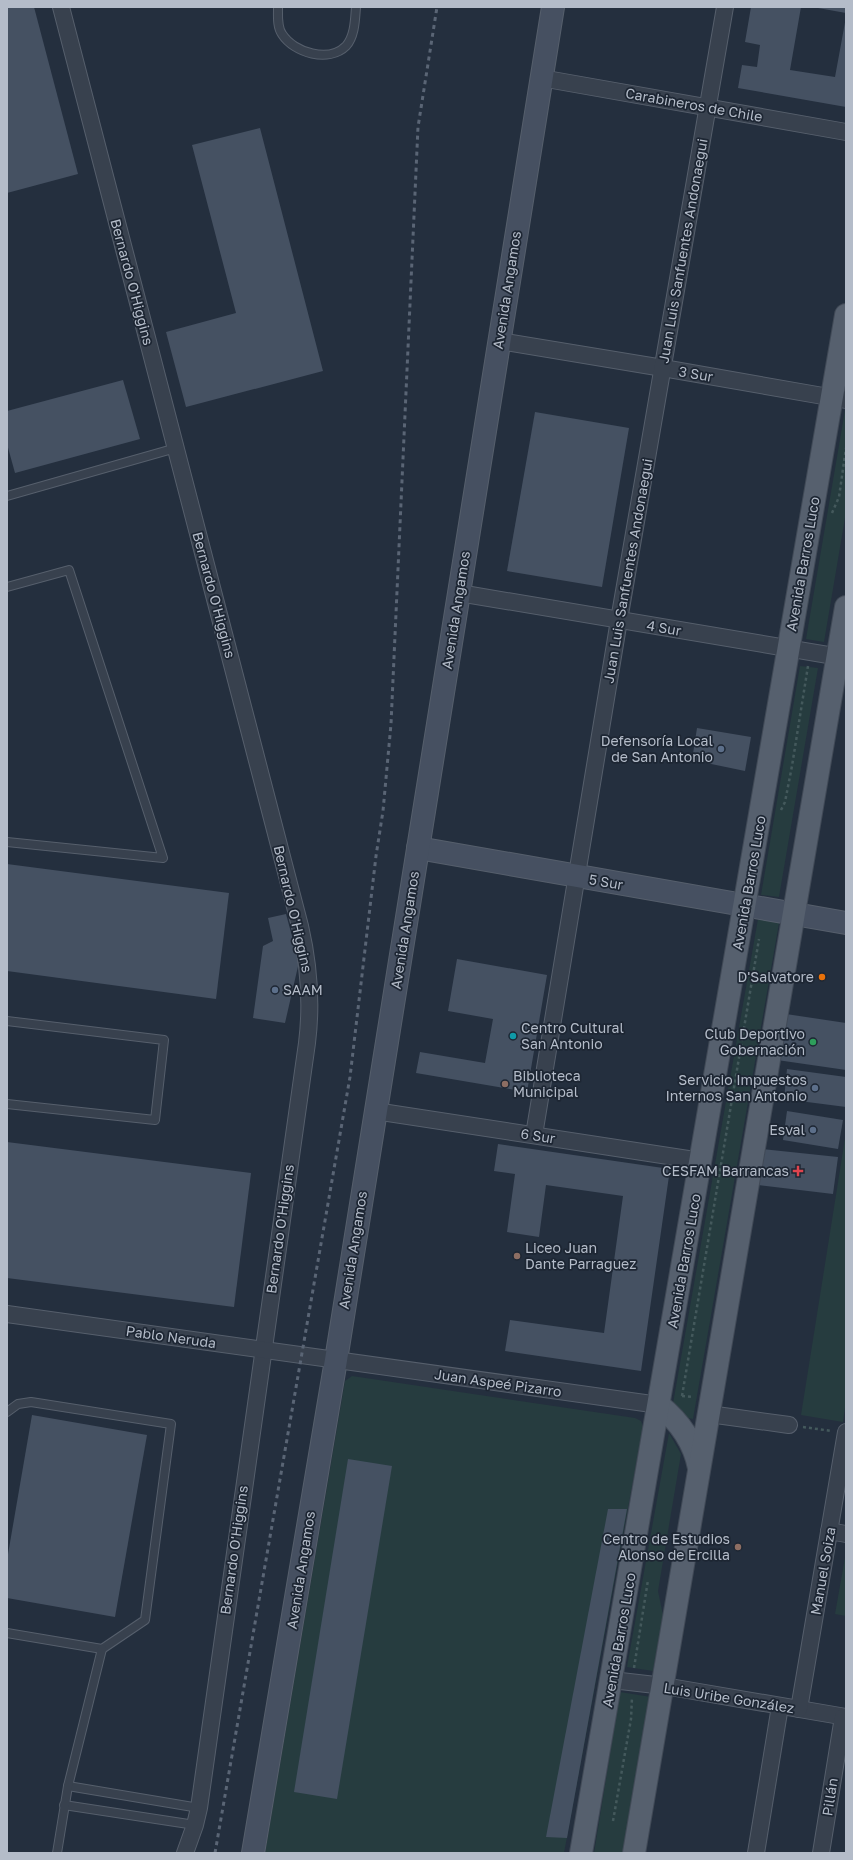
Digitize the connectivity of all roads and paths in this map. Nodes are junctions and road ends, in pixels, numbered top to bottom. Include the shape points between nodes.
1 (61, 7) edge
2 (278, 7) edge
3 (356, 7) edge
4 (553, 7) edge
5 (725, 7) edge
6 (541, 78) junction
7 (708, 108) junction
8 (846, 132) edge
9 (846, 315) edge
10 (499, 341) junction
11 (664, 368) junction
12 (839, 399) edge
13 (176, 448) junction
14 (846, 448) edge
15 (7, 496) edge
16 (831, 514) dead end
17 (7, 587) edge
18 (459, 593) junction
19 (846, 607) edge
20 (619, 620) junction
21 (789, 649) junction
22 (810, 652) junction
23 (842, 658) edge
24 (780, 812) dead end
25 (7, 842) edge
26 (418, 848) junction
27 (577, 877) junction
28 (745, 906) junction
29 (794, 914) junction
30 (846, 923) edge
31 (760, 935) dead end
32 (7, 1021) edge
33 (7, 1104) edge
34 (375, 1111) junction
35 (534, 1135) junction
36 (701, 1161) junction
37 (7, 1314) edge
38 (262, 1350) junction
39 (336, 1360) junction
40 (668, 1399) junction
41 (711, 1406) junction
42 (7, 1412) edge
43 (789, 1425) joint
44 (846, 1432) edge
45 (700, 1471) junction
46 (829, 1532) junction
47 (846, 1534) edge
48 (650, 1572) dead end
49 (7, 1633) edge
50 (102, 1649) junction
51 (622, 1681) junction
52 (664, 1686) junction
53 (780, 1706) junction
54 (799, 1709) junction
55 (845, 1717) edge
56 (68, 1786) junction
57 (64, 1805) junction
58 (198, 1808) junction
59 (613, 1821) dead end
60 (195, 1825) junction
61 (57, 1853) edge
62 (185, 1853) edge
63 (254, 1853) edge
64 (581, 1853) edge
65 (634, 1853) edge
66 (756, 1853) edge
67 (821, 1853) edge

1 - 13 street, Bernardo O'Higgins
2 - 3 lane via 282,35 301,50 331,55 346,45 355,27
4 - 6 street, Avenida Angamos
5 - 7 street, Juan Luis Sanfuentes Andonaegui
6 - 7 street, Carabineros de Chile
6 - 10 street, Avenida Angamos
7 - 8 street, Carabineros de Chile
7 - 11 street, Juan Luis Sanfuentes Andonaegui
9 - 12 main road, Avenida Barros Luco
10 - 11 street, 3 Sur
10 - 18 street, Avenida Angamos
11 - 12 street, 3 Sur
11 - 20 street, Juan Luis Sanfuentes Andonaegui
12 - 21 main road, Avenida Barros Luco
13 - 15 lane
13 - 38 street, Bernardo O'Higgins via 300,926 309,973 308,1036
14 - 16 path via 839,497
17 - 25 lane via 70,570 162,858
18 - 20 street, 4 Sur
18 - 26 street, Avenida Angamos
19 - 23 main road
20 - 21 street, 4 Sur
20 - 27 street, Juan Luis Sanfuentes Andonaegui
21 - 22 street, 4 Sur
21 - 28 main road, Avenida Barros Luco
22 - 23 street, 4 Sur
22 - 24 path via 792,766 785,802
23 - 29 main road
26 - 27 street, 5 Sur
26 - 34 street, Avenida Angamos
27 - 28 street, 5 Sur
27 - 35 street, Juan Luis Sanfuentes Andonaegui
28 - 29 street, 5 Sur
28 - 36 main road, Avenida Barros Luco
29 - 30 street, 5 Sur
29 - 41 main road
31 - 40 path
32 - 33 lane via 164,1040 155,1120
34 - 35 street, 6 Sur
34 - 39 street, Avenida Angamos
35 - 36 street, 6 Sur
36 - 40 main road, Avenida Barros Luco
37 - 38 street, Pablo Neruda
38 - 39 street, Pablo Neruda
38 - 58 street, Bernardo O'Higgins
39 - 40 street, Juan Aspeé Pizarro
39 - 63 street, Avenida Angamos
40 - 41 path
40 - 45 main road via 675,1419 689,1438
40 - 51 main road, Avenida Barros Luco
41 - 43 street
41 - 45 main road
42 - 50 lane via 18,1404 31,1402 171,1424 145,1620
43 - 44 path
44 - 46 street, Manuel Soiza
45 - 52 main road
46 - 47 street
46 - 54 street, Manuel Soiza
48 - 51 path
49 - 50 lane
50 - 56 lane
51 - 52 street, Luis Uribe González
51 - 59 path via 631,1719
51 - 64 main road, Avenida Barros Luco
52 - 53 street, Luis Uribe González
52 - 65 main road
53 - 54 street, Luis Uribe González
53 - 66 street
54 - 55 street, Luis Uribe González
55 - 67 street, Pillán
56 - 57 lane
56 - 58 lane
57 - 60 lane
57 - 61 lane
58 - 60 street, Bernardo O'Higgins
60 - 62 street, Bernardo O'Higgins

